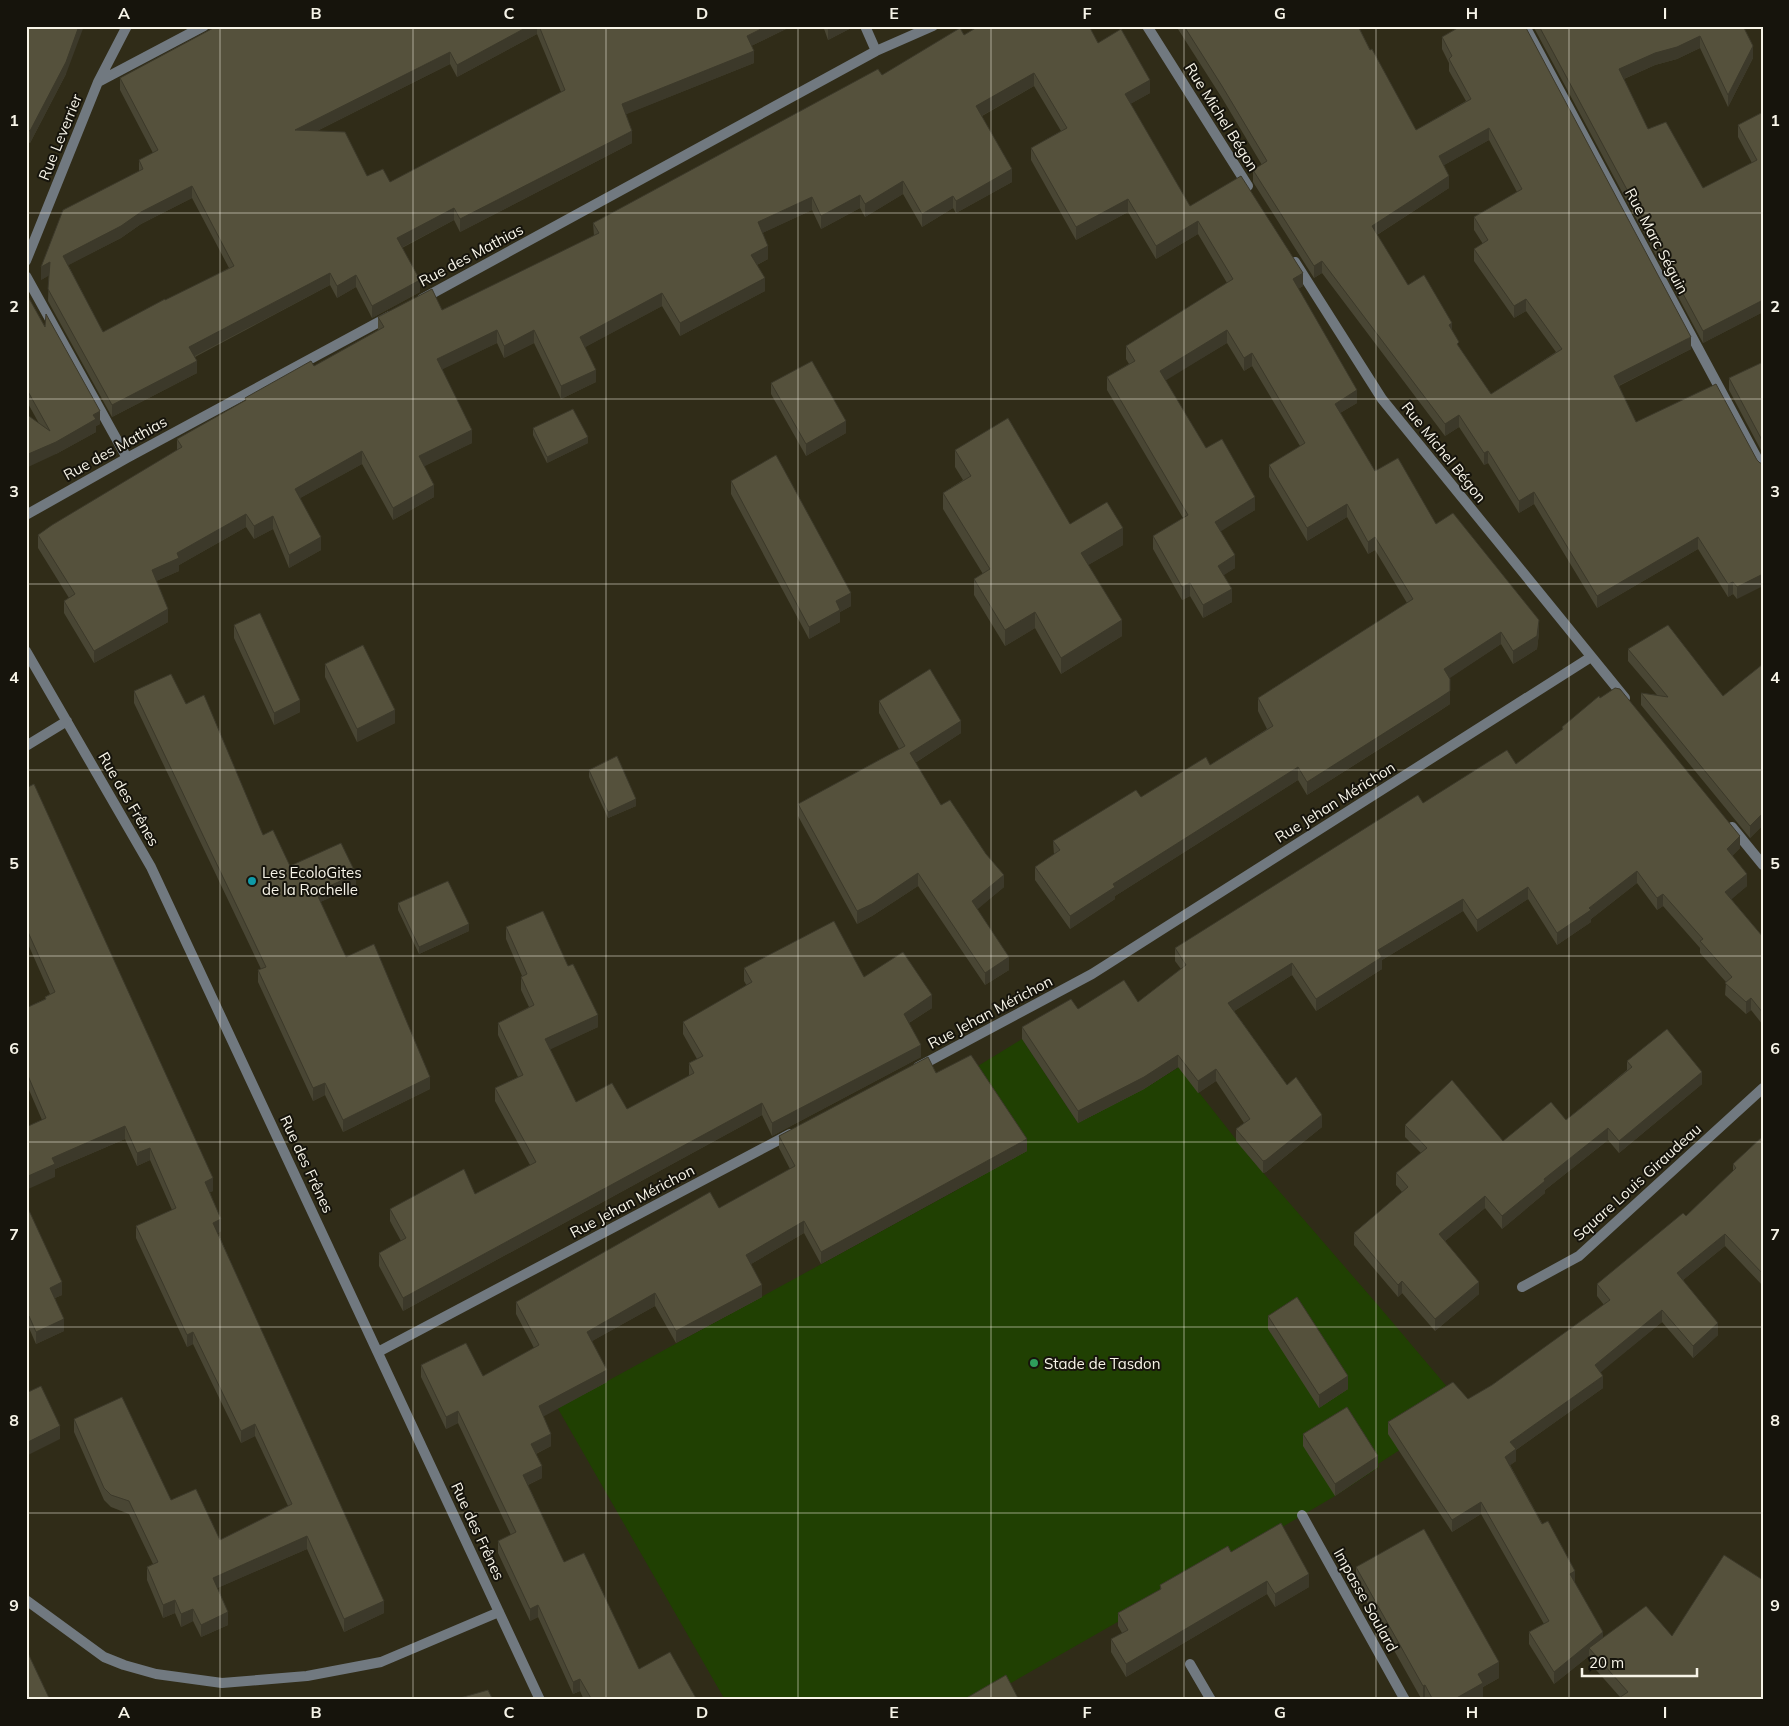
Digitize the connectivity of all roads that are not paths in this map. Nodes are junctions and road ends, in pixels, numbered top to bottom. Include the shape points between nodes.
1 (127, 26) edge
2 (204, 26) edge
3 (865, 26) edge
4 (933, 26) edge
5 (1147, 26) edge
6 (1525, 26) edge
7 (189, 29) edge
8 (876, 51) junction
9 (98, 82) junction
10 (1251, 192) edge
11 (1288, 250) edge
12 (26, 261) edge
13 (26, 276) edge
14 (416, 302) edge
15 (399, 311) edge
16 (127, 458) junction
17 (1763, 469) edge
18 (26, 515) edge
19 (26, 651) edge
20 (1591, 657) junction
21 (1629, 703) edge
22 (67, 721) junction
23 (26, 746) edge
24 (1725, 819) edge
25 (1763, 865) edge
26 (906, 1073) edge
27 (1763, 1088) edge
28 (801, 1129) edge
29 (1522, 1287) dead end
30 (378, 1352) junction
31 (1302, 1515) dead end
32 (26, 1600) edge
33 (499, 1612) junction
34 (1190, 1664) dead end
35 (540, 1700) edge
36 (1210, 1700) edge
37 (1405, 1700) edge

1 - 9 street, Rue Leverrier
2 - 7 street
3 - 8 street
4 - 8 street, Rue des Mathias
5 - 10 street, Rue Michel Bégon
6 - 17 street, Rue Marc Séguin
7 - 9 street
8 - 14 street, Rue des Mathias
9 - 12 street, Rue Leverrier
11 - 20 street, Rue Michel Bégon via 1382,399
13 - 16 street
15 - 16 street, Rue des Mathias
16 - 18 street, Rue des Mathias
19 - 22 street, Rue des Frênes
20 - 21 street, Rue Michel Bégon
20 - 26 street, Rue Jehan Mérichon via 1086,978
22 - 23 street
22 - 30 street, Rue des Frênes via 151,867
24 - 25 street
27 - 29 street, Square Louis Giraudeau via 1578,1256
28 - 30 street, Rue Jehan Mérichon
30 - 33 street, Rue des Frênes
31 - 37 street, Impasse Soulard
32 - 33 street via 104,1657 156,1674 222,1684 307,1676 381,1662
33 - 35 street, Rue des Frênes
34 - 36 street

